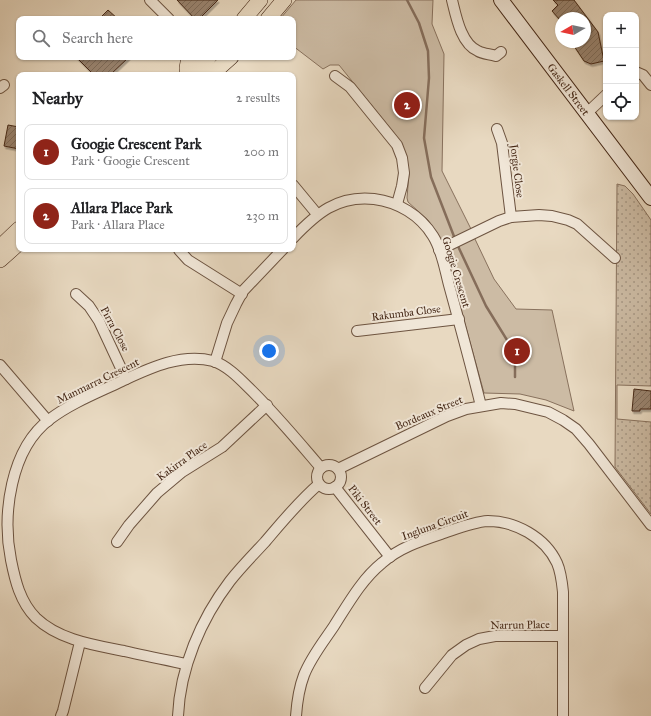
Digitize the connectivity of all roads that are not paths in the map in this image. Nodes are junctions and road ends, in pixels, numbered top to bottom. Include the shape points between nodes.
1 (150, 0) edge
2 (260, 0) edge
3 (284, 0) edge
4 (452, 0) edge
5 (501, 0) edge
6 (166, 16) edge
7 (247, 16) edge
8 (271, 16) edge
9 (501, 52) dead end
10 (188, 60) edge
11 (203, 60) edge
12 (228, 60) edge
13 (188, 72) edge
14 (194, 72) edge
15 (214, 72) edge
16 (639, 74) edge
17 (335, 76) dead end
18 (651, 85) edge
19 (603, 98) edge
20 (587, 113) junction
21 (497, 129) dead end
22 (296, 189) edge
23 (651, 198) edge
24 (397, 204) junction
25 (317, 214) junction
26 (511, 217) junction
27 (16, 232) edge
28 (296, 235) edge
29 (16, 246) edge
30 (0, 247) edge
31 (439, 250) junction
32 (181, 252) edge
33 (280, 252) edge
34 (615, 258) dead end
35 (0, 260) edge
36 (76, 294) dead end
37 (242, 294) junction
38 (458, 319) junction
39 (357, 331) dead end
40 (215, 362) junction
41 (0, 365) edge
42 (126, 379) junction
43 (267, 406) junction
44 (481, 406) junction
45 (48, 421) junction
46 (321, 468) junction
47 (338, 469) junction
48 (320, 484) junction
49 (335, 486) junction
50 (651, 525) edge
51 (117, 542) dead end
52 (390, 557) junction
53 (563, 636) junction
54 (80, 642) junction
55 (186, 664) junction
56 (425, 688) dead end
57 (61, 716) edge
58 (178, 716) edge
59 (296, 716) edge
60 (563, 716) edge

1 - 6 street
2 - 7 main road
3 - 8 main road
4 - 9 street via 460,31 472,48 496,56
5 - 20 street, Gaskell Street
10 - 13 main road
11 - 14 main road
12 - 15 main road
16 - 18 street
17 - 24 street via 350,87 397,145 404,172
19 - 20 street
20 - 23 street, Gaskell Street
21 - 26 street, Jorgie Close via 502,143
22 - 25 street
24 - 25 street, Googie Crescent via 370,198 356,199 342,202
24 - 31 street, Googie Crescent via 426,226
25 - 28 street, Googie Crescent
26 - 31 street
26 - 34 street via 539,215 568,220 577,224
27 - 30 main road
29 - 35 main road
31 - 38 street, Googie Crescent
32 - 37 street via 188,260
33 - 37 street
36 - 42 street, Pirra Close via 89,306 99,321
37 - 40 street via 227,323
38 - 39 street, Rakumba Close
38 - 44 street, Googie Crescent
40 - 42 street, Manmarra Crescent via 183,359
40 - 43 street, Manmarra Crescent via 238,378
41 - 45 street
42 - 45 street, Manmarra Crescent via 75,404
43 - 46 street, Manmarra Crescent
43 - 51 street, Kakirra Place via 222,447 182,472 157,494
44 - 47 street, Bordeaux Street via 447,416
44 - 50 street, Bordeaux Street via 515,404 548,412 576,429
45 - 54 street, Manmarra Crescent via 27,446 11,487 8,512 9,549 16,583 25,604 36,618 48,627
46 - 47 street via 331,465
46 - 48 street via 317,474
47 - 49 street via 341,476
48 - 49 street via 325,488
48 - 55 street via 303,498 230,581 205,620
49 - 52 street, Piki Street
52 - 53 street, Ingluna Circuit via 416,542 474,523 487,521 513,525 536,538 547,548 556,562 562,578
52 - 59 street, Ingluna Circuit via 360,586 311,660 300,688
53 - 56 street, Narrun Place via 495,636 479,639 452,655
53 - 60 street, Ingluna Circuit
54 - 55 street, Manmarra Crescent
54 - 57 street
55 - 58 street

